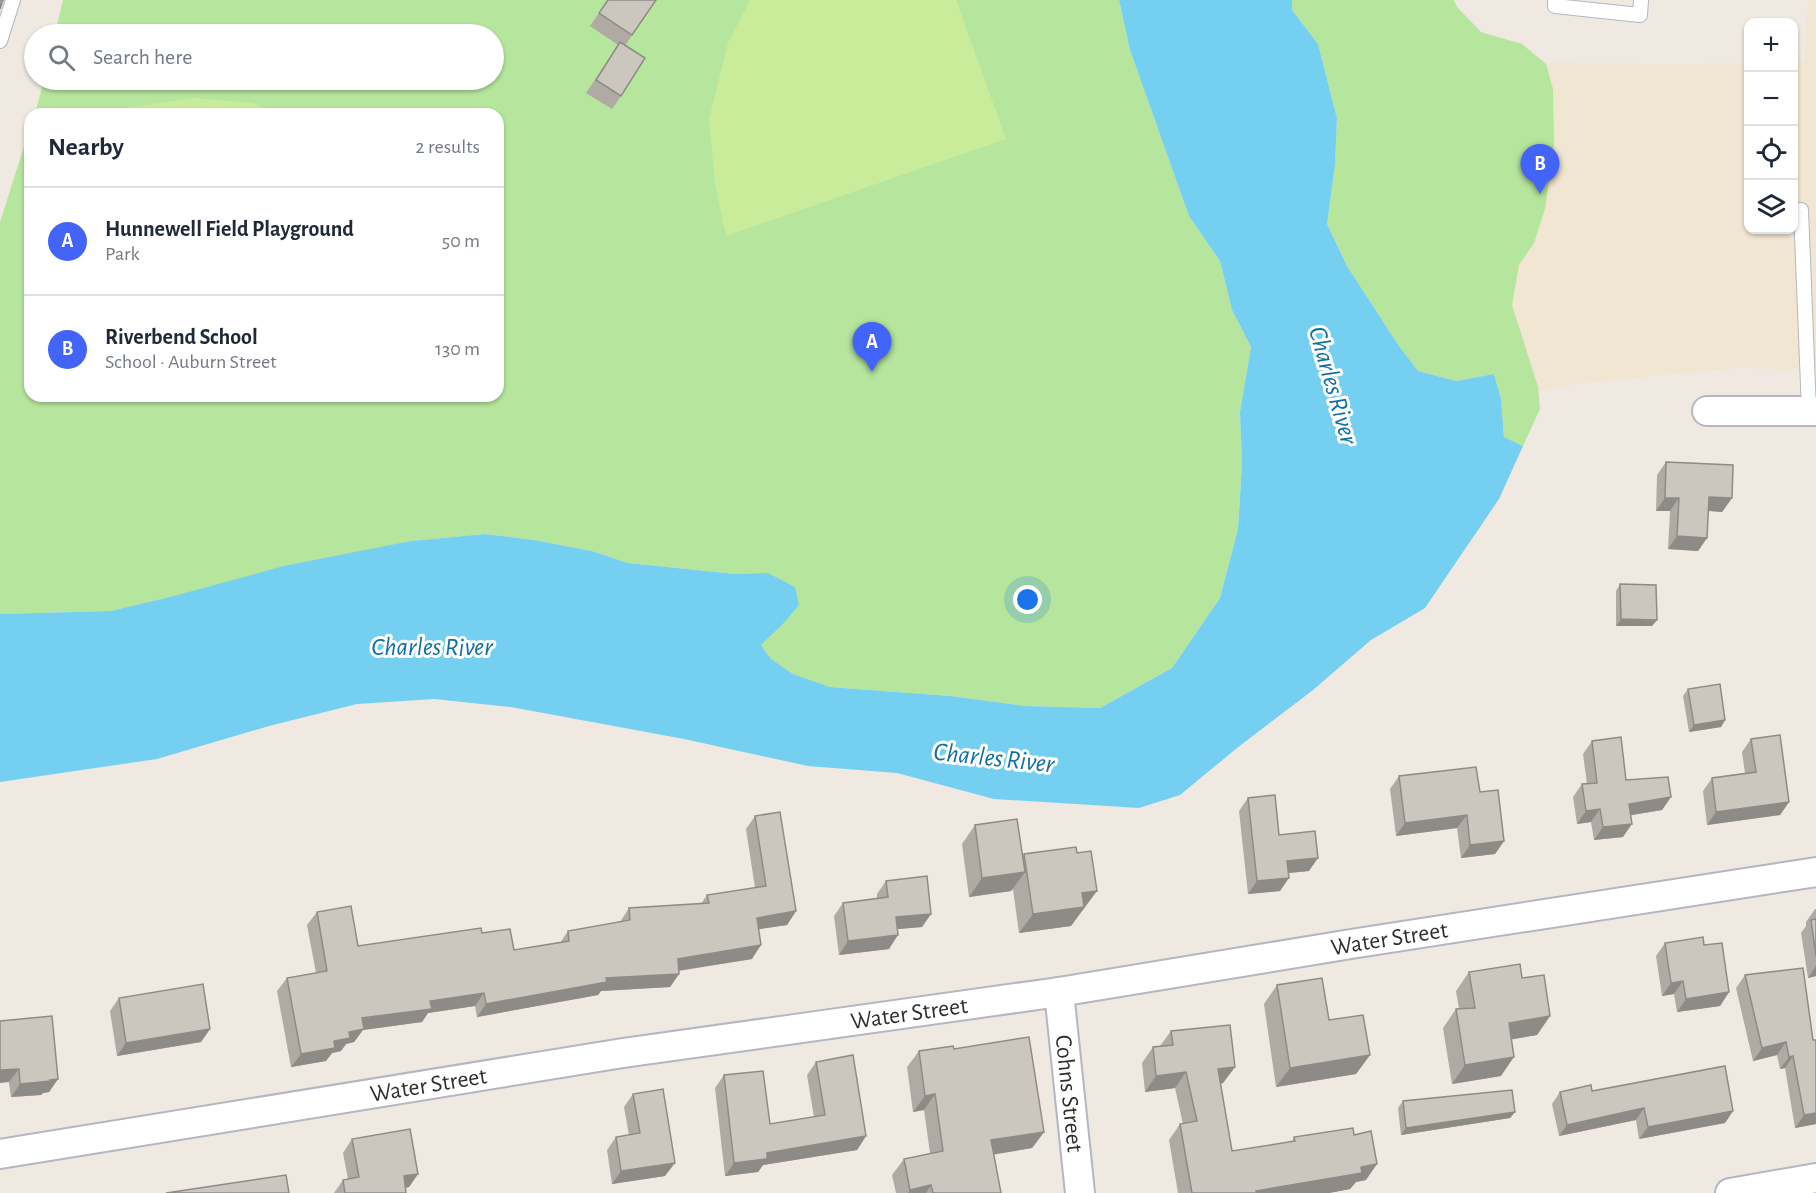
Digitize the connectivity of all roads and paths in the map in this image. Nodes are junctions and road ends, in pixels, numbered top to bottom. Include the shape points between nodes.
1 (12, 0) edge
2 (1555, 0) edge
3 (1641, 0) edge
4 (0, 41) edge
5 (1801, 210) dead end
6 (1707, 411) dead end
7 (1813, 411) edge
8 (1816, 872) edge
9 (1059, 993) junction
10 (0, 1155) edge
11 (1816, 1178) edge
12 (1080, 1193) edge
13 (1730, 1193) edge

1 - 4 lane
2 - 3 lane via 1555,6 1640,15
5 - 7 lane
6 - 7 street
8 - 9 street, Water Street
9 - 10 street, Water Street via 623,1053
9 - 12 street, Cohns Street
11 - 13 street

